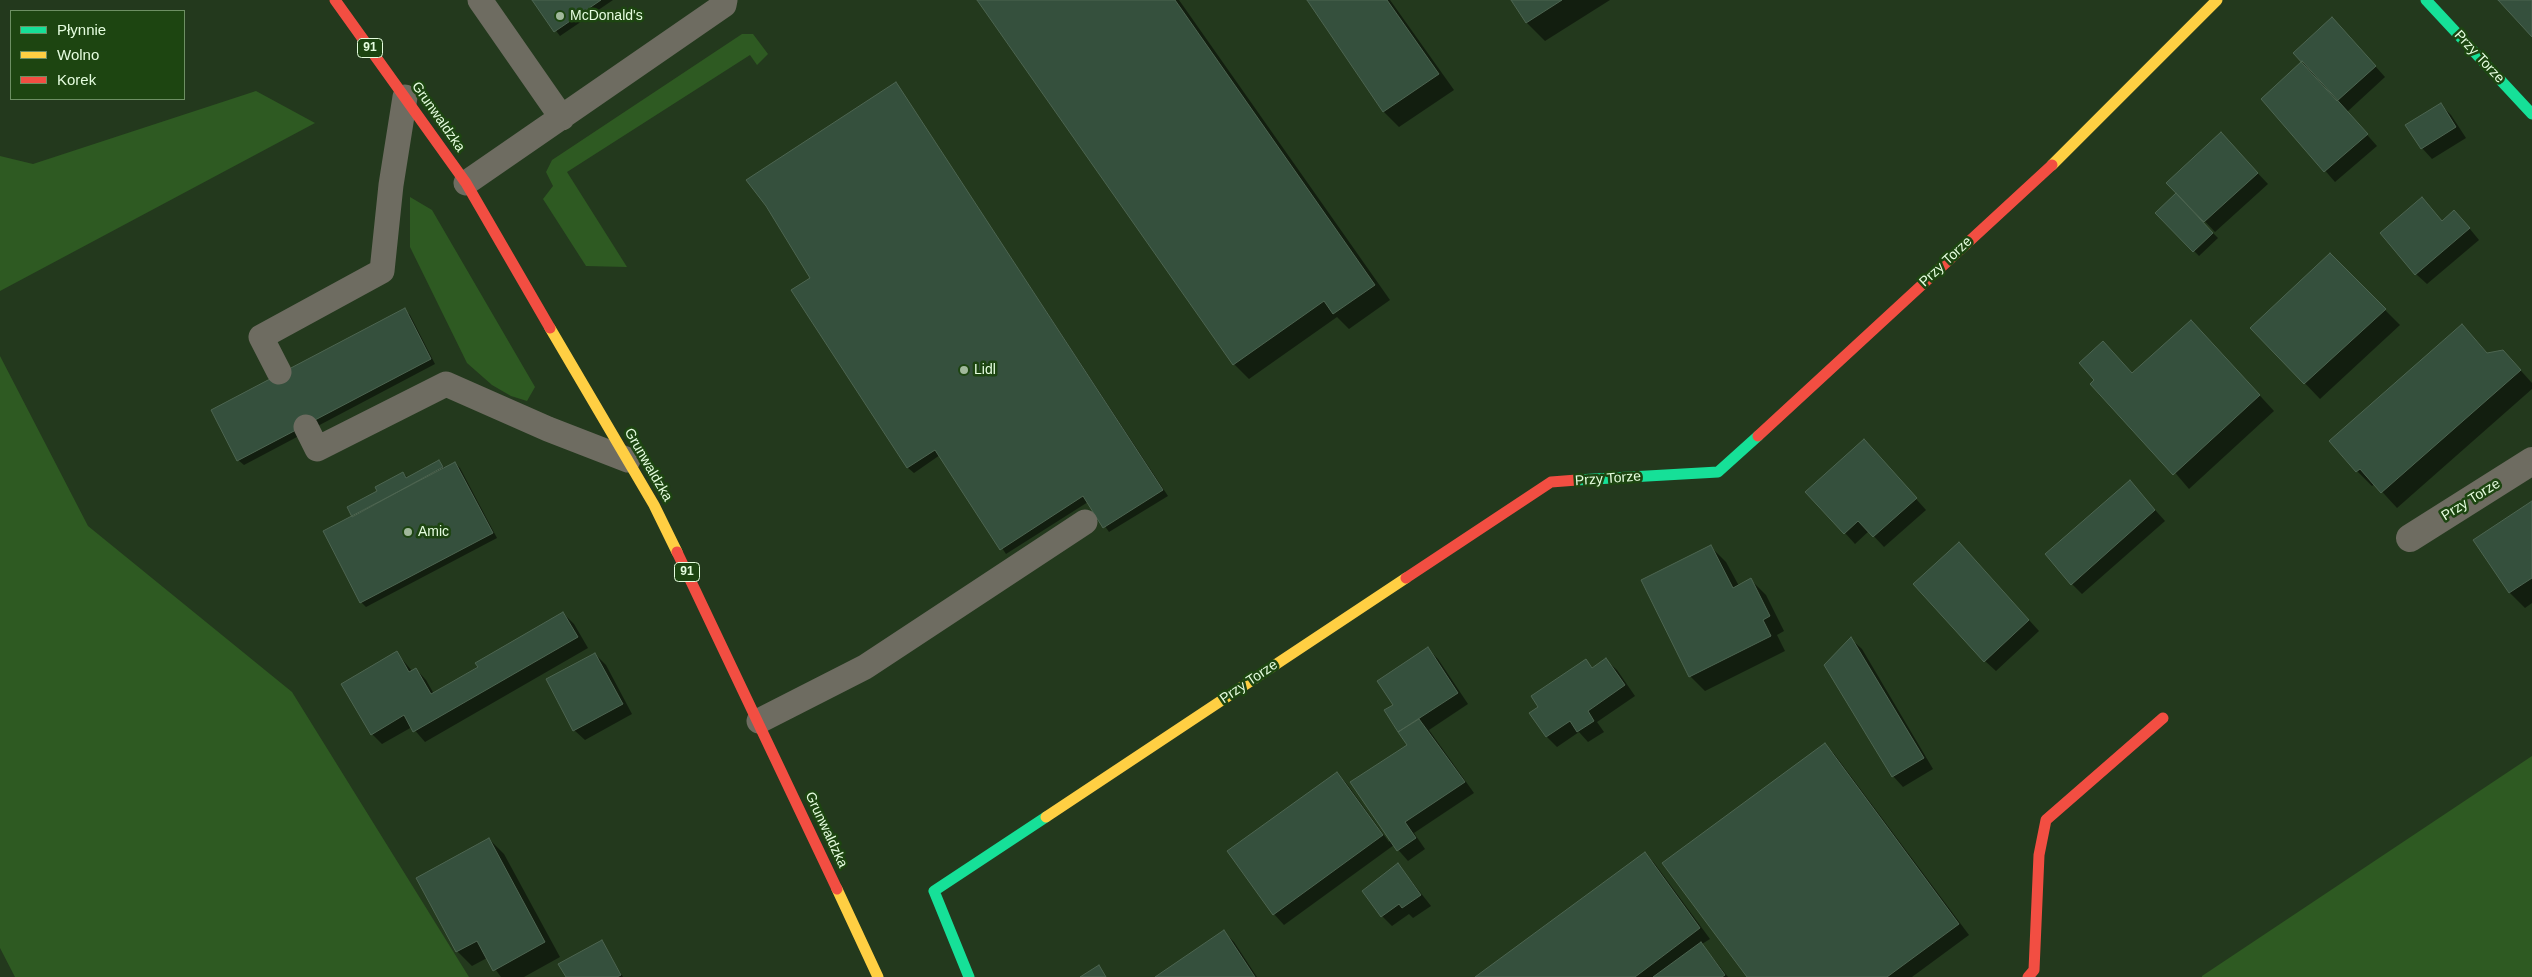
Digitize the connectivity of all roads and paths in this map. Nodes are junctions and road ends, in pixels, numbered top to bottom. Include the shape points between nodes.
1 (335, 0) edge
2 (480, 0) edge
3 (2217, 0) edge
4 (2426, 0) edge
5 (725, 3) edge
6 (405, 97) junction
7 (2532, 114) edge
8 (562, 118) junction
9 (466, 183) junction
10 (279, 372) dead end
11 (306, 427) dead end
12 (628, 460) junction
13 (2532, 462) edge
14 (1085, 522) dead end
15 (2410, 538) dead end
16 (2163, 718) dead end
17 (759, 721) junction
18 (874, 976) edge
19 (969, 977) edge
20 (2028, 977) edge

1 - 6 street, Grunwaldzka / 91
2 - 8 lane
3 - 19 street, Przy Torze via 2058,158 1718,472 1551,482 934,891
4 - 7 street, Przy Torze
5 - 8 lane
6 - 9 street, Grunwaldzka / 91
6 - 10 lane via 382,272 261,337
8 - 9 lane
9 - 12 street, Grunwaldzka / 91
11 - 12 lane via 316,449 446,384
12 - 17 street, Grunwaldzka / 91 via 654,505
13 - 15 street, Przy Torze
14 - 17 lane via 865,667
16 - 20 street via 2046,820 2039,856 2034,970
17 - 18 street, Grunwaldzka / 91

